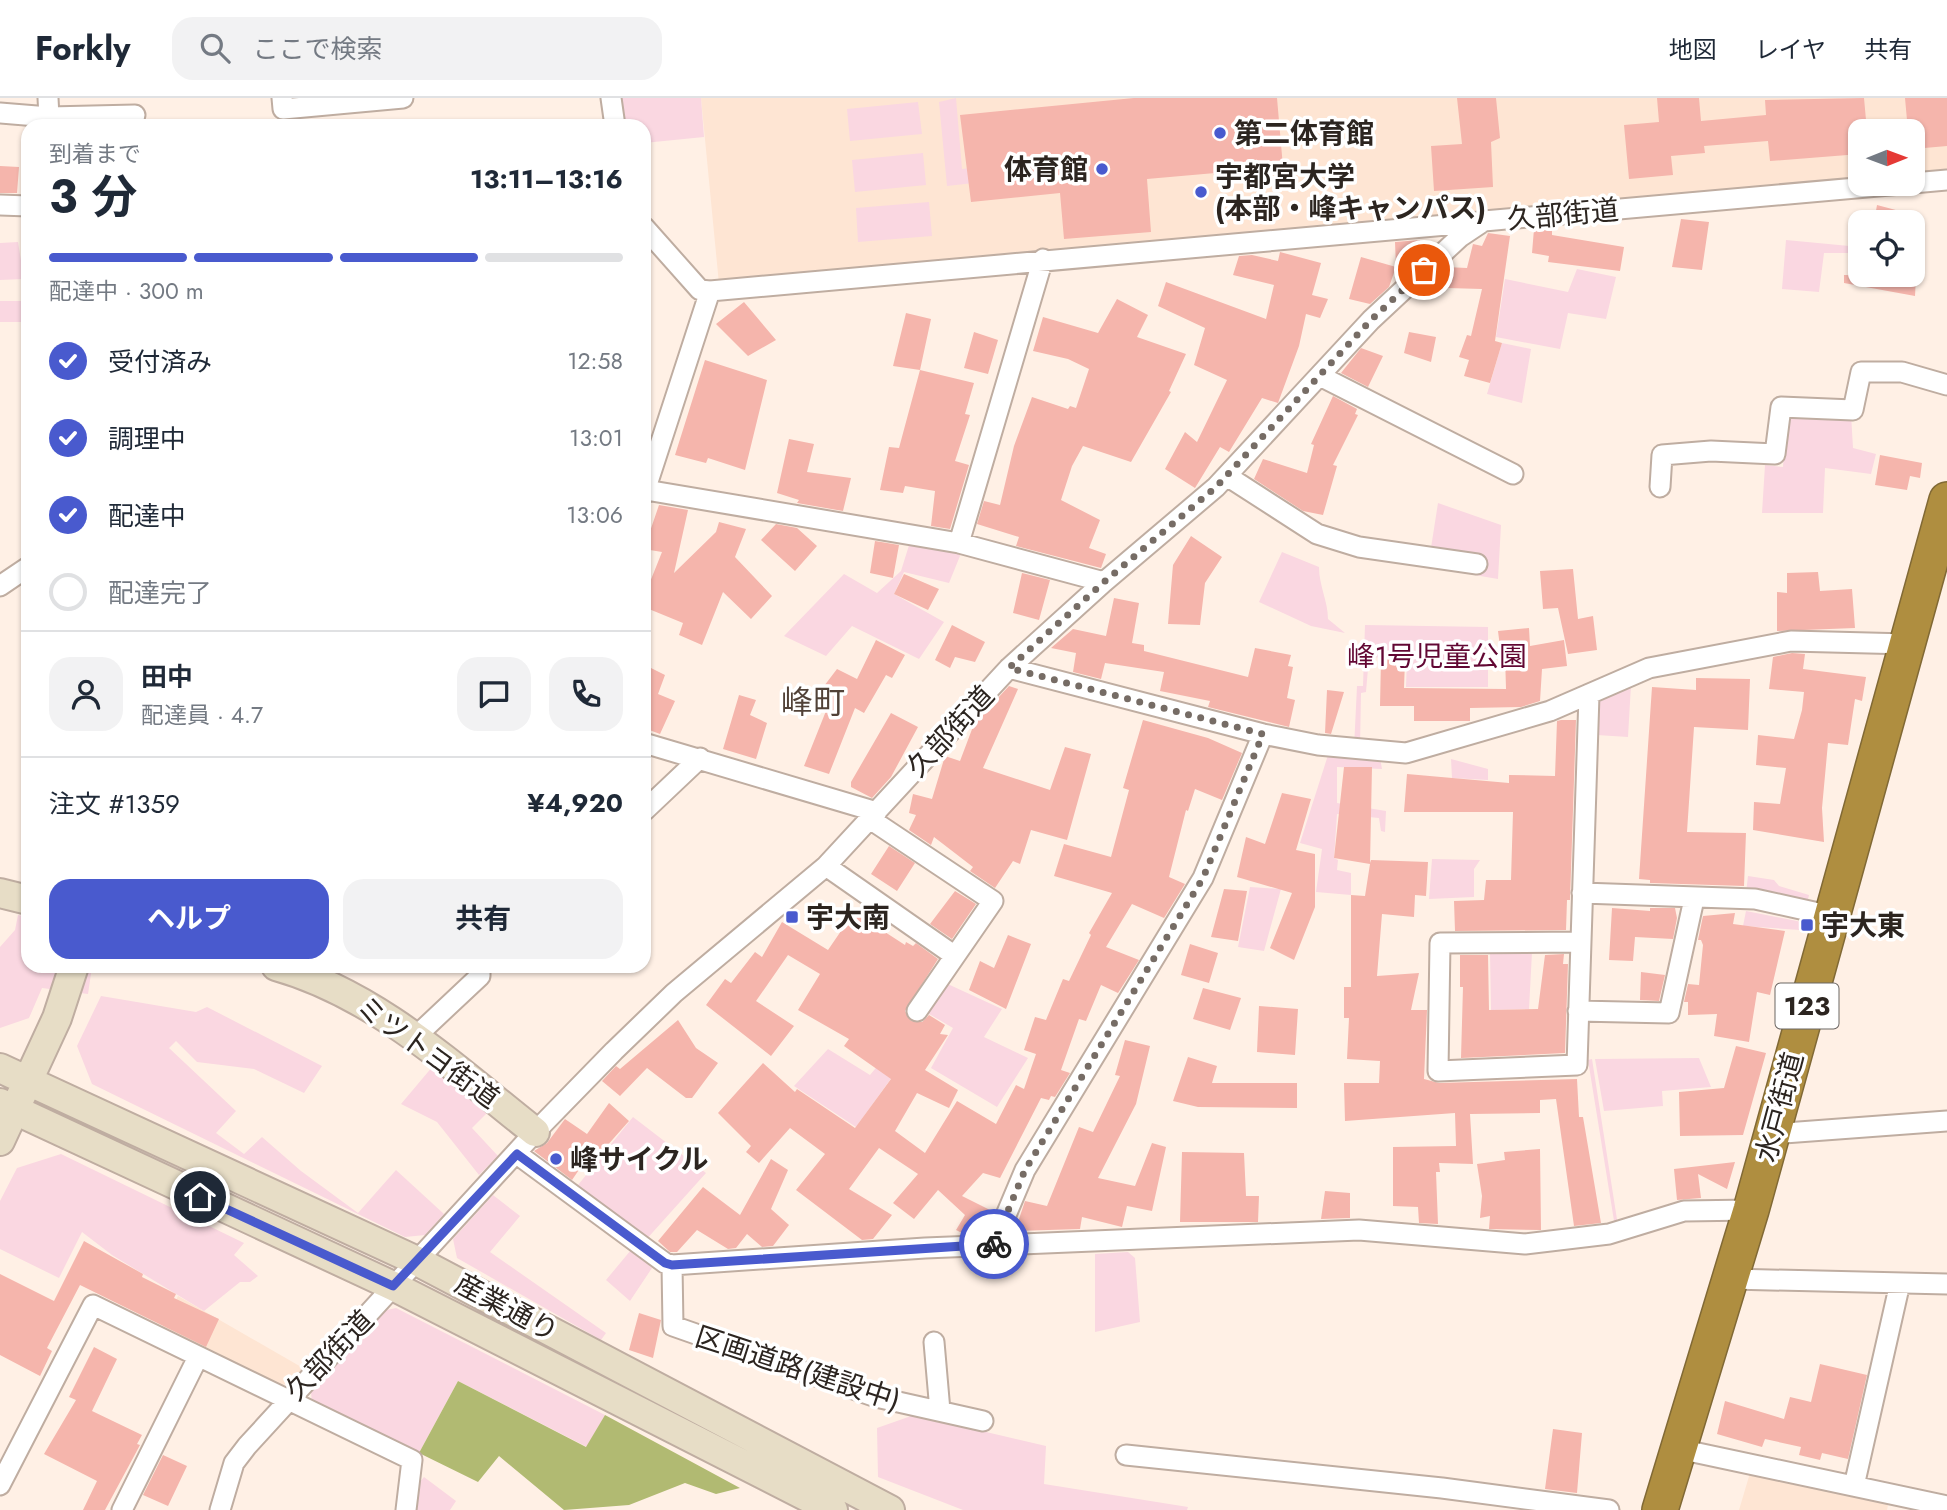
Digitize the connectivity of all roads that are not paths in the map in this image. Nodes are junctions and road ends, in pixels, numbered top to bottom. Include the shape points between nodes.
1 (282, 98) edge
2 (403, 98) edge
3 (611, 98) edge
4 (0, 113) edge
5 (49, 114) edge
6 (135, 115) dead end
7 (614, 119) edge
8 (1947, 180) edge
9 (1925, 182) edge
10 (1848, 189) edge
11 (0, 205) edge
12 (21, 206) edge
13 (1484, 221) junction
14 (651, 235) edge
15 (1044, 260) junction
16 (710, 291) junction
17 (1320, 376) junction
18 (1947, 386) edge
19 (651, 473) edge
20 (1513, 474) dead end
21 (1227, 476) junction
22 (1660, 487) dead end
23 (651, 493) edge
24 (1947, 500) edge
25 (959, 542) junction
26 (1477, 564) dead end
27 (21, 574) edge
28 (1104, 582) junction
29 (0, 586) edge
30 (1908, 644) junction
31 (1009, 668) junction
32 (1589, 695) junction
33 (1263, 734) junction
34 (651, 745) edge
35 (700, 758) junction
36 (651, 804) edge
37 (874, 815) junction
38 (826, 866) junction
39 (0, 893) edge
40 (1583, 893) junction
41 (21, 898) edge
42 (1694, 899) junction
43 (1832, 916) junction
44 (1580, 942) junction
45 (955, 956) junction
46 (72, 973) edge
47 (315, 973) edge
48 (480, 973) edge
49 (1578, 1011) junction
50 (917, 1012) dead end
51 (414, 1038) junction
52 (0, 1068) edge
53 (29, 1083) junction
54 (8, 1107) edge
55 (1947, 1122) edge
56 (535, 1132) junction
57 (1772, 1134) junction
58 (0, 1141) edge
59 (517, 1154) junction
60 (1751, 1210) junction
61 (993, 1246) junction
62 (417, 1261) junction
63 (672, 1265) junction
64 (1731, 1279) junction
65 (1900, 1283) junction
66 (1947, 1284) edge
67 (393, 1286) junction
68 (934, 1342) dead end
69 (198, 1357) junction
70 (285, 1401) junction
71 (940, 1412) junction
72 (983, 1421) dead end
73 (1679, 1449) junction
74 (1126, 1455) dead end
75 (0, 1485) edge
76 (1854, 1486) junction
77 (1495, 1503) edge
78 (1947, 1506) edge
79 (122, 1510) edge
80 (220, 1510) edge
81 (406, 1510) edge
82 (833, 1510) edge
83 (890, 1510) edge
84 (1609, 1510) edge
85 (1660, 1510) edge

1 - 2 street via 283,109
3 - 7 street
4 - 5 street
5 - 6 street
8 - 9 street
10 - 13 street, 久部街道
11 - 12 street
13 - 15 street
13 - 17 street, 久部街道 via 1460,237 1371,320
14 - 16 street via 700,290
15 - 16 street
15 - 25 street
16 - 19 street
17 - 20 street
17 - 21 street, 久部街道
18 - 22 street via 1902,372 1861,372 1853,410 1781,407 1775,454 1711,451 1662,455
21 - 26 street via 1317,534 1359,547
21 - 28 street, 久部街道
23 - 25 street
24 - 30 highway, 水戸街道 / 123
25 - 28 street
27 - 29 street
28 - 31 street, 久部街道
30 - 32 street via 1791,642 1649,668
30 - 43 highway, 水戸街道 / 123
31 - 33 street
31 - 37 street, 久部街道
32 - 33 street via 1406,753 1318,746
32 - 40 street
33 - 61 street via 1203,878 1025,1170
34 - 35 street
35 - 36 street
35 - 37 street
37 - 38 street, 久部街道
37 - 45 street via 993,901
38 - 45 street
38 - 56 street, 久部街道 via 674,993
39 - 41 street
40 - 42 street
40 - 44 street
42 - 43 street via 1755,899
42 - 49 street via 1669,1013
43 - 57 highway, 水戸街道 / 123
44 - 49 street
44 - 49 street via 1440,943 1438,1072 1577,1065
45 - 50 street
46 - 53 street
47 - 51 street, ミツトヨ街道
48 - 51 street
51 - 56 street, ミツトヨ街道
52 - 53 street, 産業通り
53 - 54 street
53 - 62 street, 産業通り
54 - 58 street
54 - 67 street, 産業通り
55 - 57 street
56 - 59 street, 久部街道
57 - 60 highway, 水戸街道 / 123
59 - 62 street, 久部街道
59 - 63 street
60 - 61 street via 1684,1210 1609,1234 1525,1244 1359,1230
60 - 64 highway, 水戸街道 / 123
61 - 63 street
62 - 67 street, 久部街道
62 - 83 street, 産業通り
63 - 71 street, 区画道路(建設中) via 673,1326 876,1397
64 - 65 street
64 - 73 highway, 水戸街道 / 123
65 - 66 street
65 - 76 street
67 - 70 street, 久部街道
67 - 82 street, 産業通り
68 - 71 street
69 - 70 street
69 - 75 street via 93,1305
69 - 79 street
70 - 80 street, 久部街道 via 234,1462
70 - 81 street via 412,1461
71 - 72 street, 区画道路(建設中)
73 - 76 street
73 - 85 highway, 水戸街道 / 123
74 - 77 street
76 - 78 street
77 - 84 street

